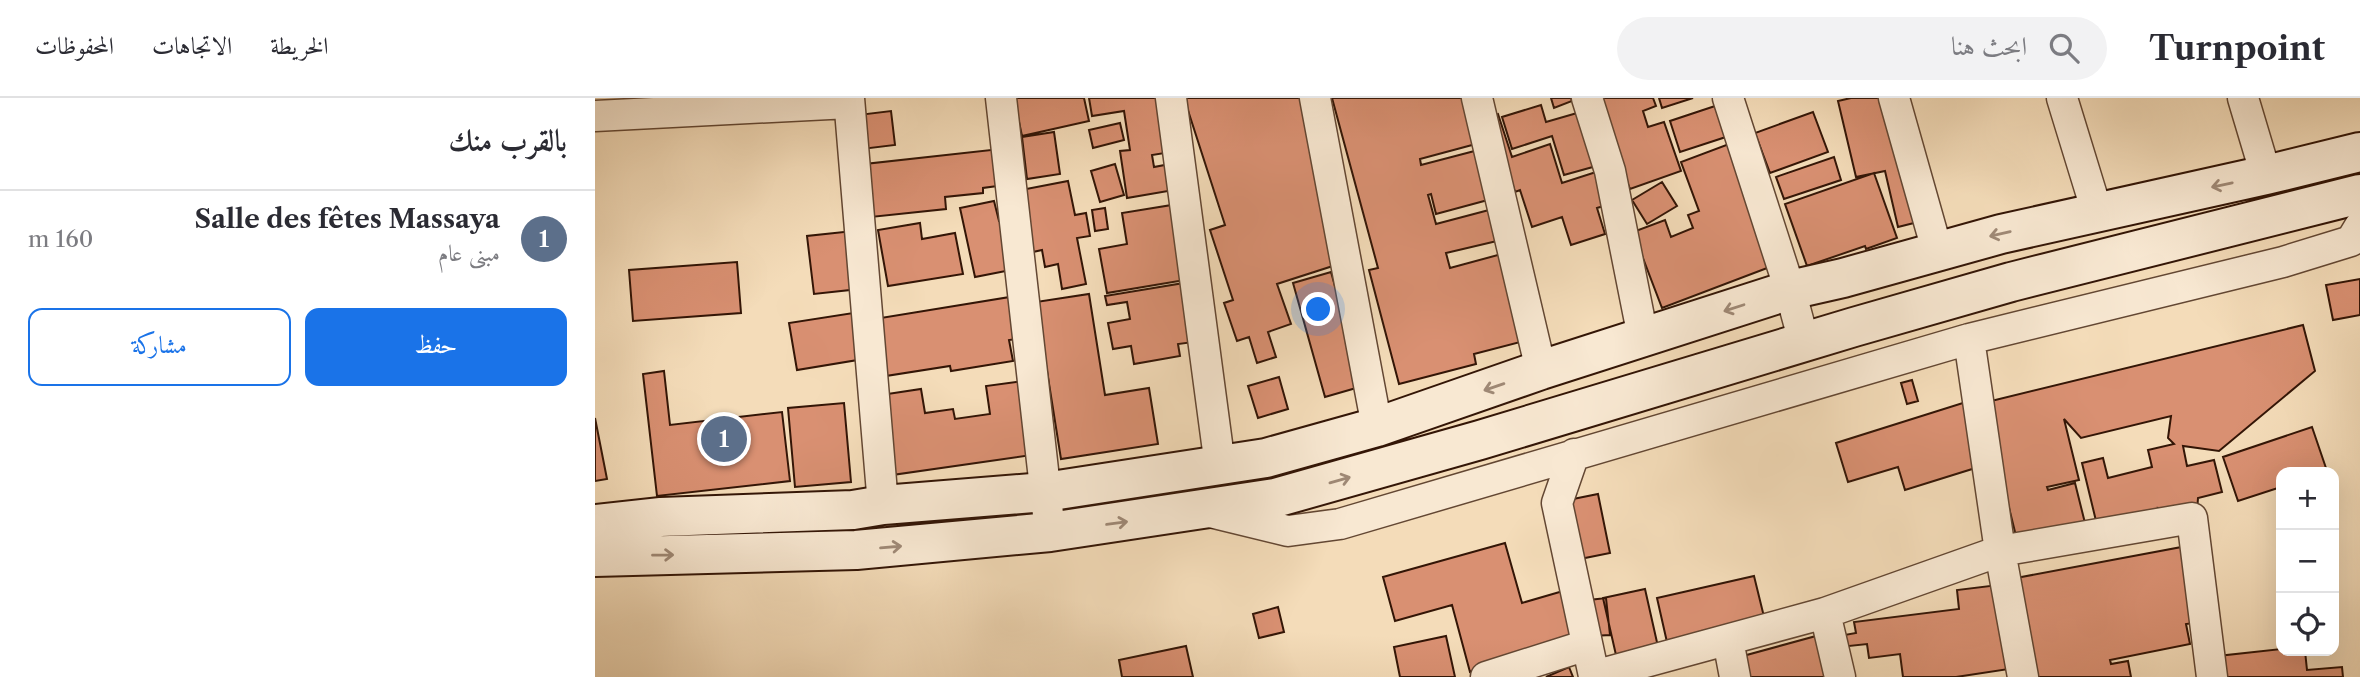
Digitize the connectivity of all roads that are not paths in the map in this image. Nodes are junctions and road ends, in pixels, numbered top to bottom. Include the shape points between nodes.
1 (1001, 98) edge
2 (1171, 98) edge
3 (1315, 98) edge
4 (1477, 98) edge
5 (1587, 98) edge
6 (1728, 98) edge
7 (1894, 98) edge
8 (2062, 98) edge
9 (2243, 98) edge
10 (849, 100) edge
11 (595, 116) edge
12 (2360, 152) edge
13 (2266, 175) junction
14 (2360, 194) edge
15 (2097, 212) junction
16 (2360, 226) edge
17 (1937, 250) junction
18 (1790, 290) junction
19 (1643, 337) junction
20 (1969, 339) junction
21 (1804, 342) junction
22 (1541, 370) junction
23 (1377, 427) junction
24 (1574, 454) junction
25 (1220, 466) junction
26 (1045, 492) junction
27 (883, 505) junction
28 (1203, 510) junction
29 (595, 524) edge
30 (1050, 532) junction
31 (2000, 551) junction
32 (595, 557) edge
33 (1825, 613) junction
34 (1728, 640) junction
35 (1587, 645) junction
36 (1491, 676) edge
37 (1594, 677) edge
38 (1735, 677) edge
39 (1840, 677) edge
40 (2023, 677) edge
41 (2212, 677) edge

1 - 26 street
2 - 25 street
3 - 23 street
4 - 22 street
5 - 19 street via 1610,171
6 - 18 street
7 - 17 street
8 - 15 street
9 - 13 street
10 - 11 street
10 - 27 street
12 - 13 main road
13 -> 15 main road
14 - 21 main road via 2011,282
15 -> 17 main road
16 - 20 street via 2351,241 2283,262
17 - 18 main road
18 -> 19 main road
18 - 21 street
19 - 22 main road
20 - 24 street
20 - 31 street
28 -> 21 main road via 1275,498
22 -> 23 main road
23 - 25 main road
24 - 28 street via 1340,524 1288,531
24 - 35 street via 1557,503
25 - 26 main road
26 - 27 main road
26 - 30 street
27 - 29 main road
30 -> 28 main road
32 -> 30 main road via 856,550
31 - 33 street
31 - 40 street
31 - 41 street via 2192,518
33 - 34 street
33 - 39 street
34 - 37 street
34 - 38 street
35 - 36 street
35 - 37 street

